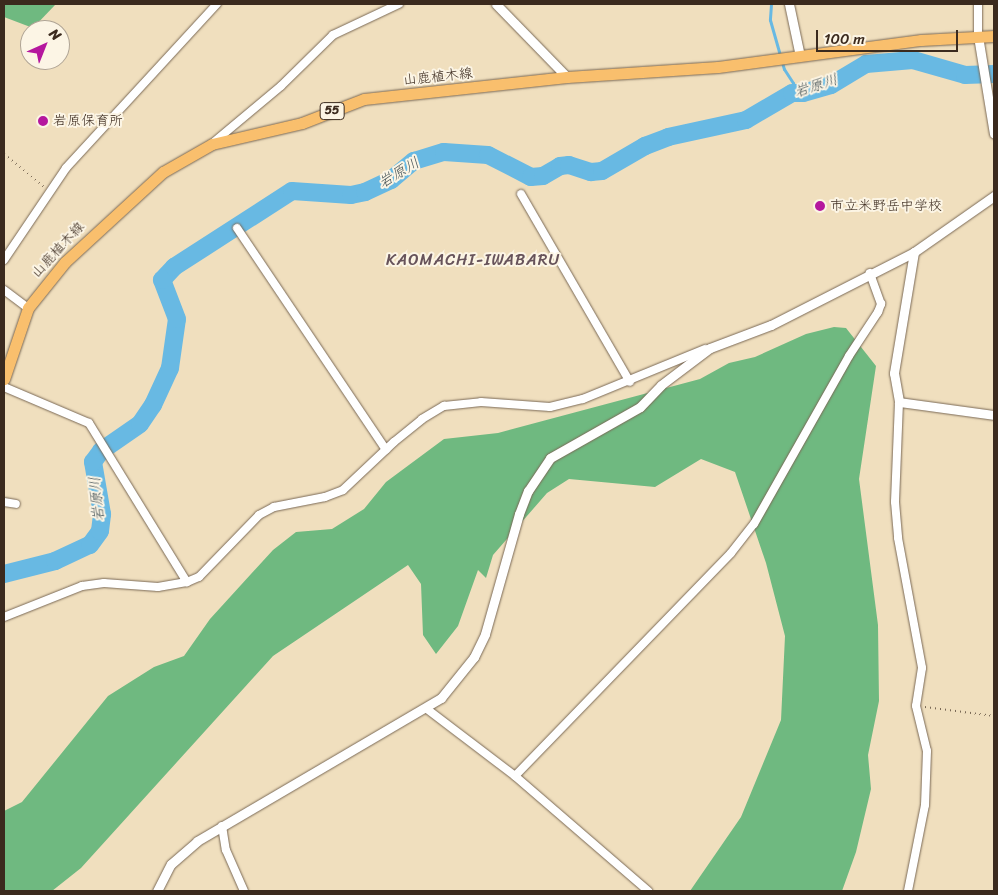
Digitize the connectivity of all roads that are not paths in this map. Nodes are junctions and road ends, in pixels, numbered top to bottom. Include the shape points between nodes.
1 (218, 4) edge
2 (399, 4) edge
3 (496, 4) edge
4 (789, 4) edge
5 (978, 4) edge
6 (978, 36) junction
7 (994, 36) edge
8 (795, 57) junction
9 (567, 78) junction
10 (994, 134) edge
11 (212, 144) junction
12 (521, 194) dead end
13 (994, 196) edge
14 (237, 228) dead end
15 (914, 252) junction
16 (4, 260) edge
17 (870, 273) junction
18 (4, 290) edge
19 (28, 308) junction
20 (710, 348) junction
21 (4, 379) edge
22 (630, 382) junction
23 (4, 387) edge
24 (899, 402) junction
25 (994, 415) edge
26 (386, 450) junction
27 (4, 502) edge
28 (16, 504) dead end
29 (187, 582) junction
30 (4, 617) edge
31 (427, 709) junction
32 (515, 776) junction
33 (222, 826) junction
34 (157, 891) edge
35 (244, 891) edge
36 (648, 891) edge
37 (908, 891) edge

1 - 16 street via 96,131 49,190
2 - 11 street via 332,34 281,86
3 - 9 street
4 - 8 street
5 - 6 street
6 - 7 main road, 山鹿植木線 / 55
6 - 8 main road, 山鹿植木線 / 55 via 921,40
6 - 10 street
8 - 9 main road, 山鹿植木線 / 55
9 - 11 main road, 山鹿植木線 / 55 via 364,99 302,123
11 - 19 main road, 山鹿植木線 / 55 via 163,172 129,201 66,262
12 - 22 street
13 - 15 street
14 - 26 street
15 - 17 street
15 - 24 street via 894,372
17 - 20 street via 778,322
17 - 32 street via 881,304 878,312 849,356 754,524 731,553
18 - 19 street
19 - 21 main road, 山鹿植木線 / 55
20 - 22 street
20 - 31 street via 661,385 640,407 550,458 528,491 519,514 485,634 474,657 441,698
22 - 26 street via 584,399 550,407 481,402 444,406 422,419
23 - 29 street via 83,418 110,455
24 - 25 street
24 - 37 street via 895,502 898,538 922,668 916,706 927,751 925,805
26 - 29 street via 343,490 325,497 274,506 259,515 199,577
27 - 28 street
29 - 30 street via 158,587 104,583 82,586
31 - 32 street
31 - 33 street via 374,735
32 - 36 street
33 - 34 street via 178,857
33 - 35 street via 226,850

